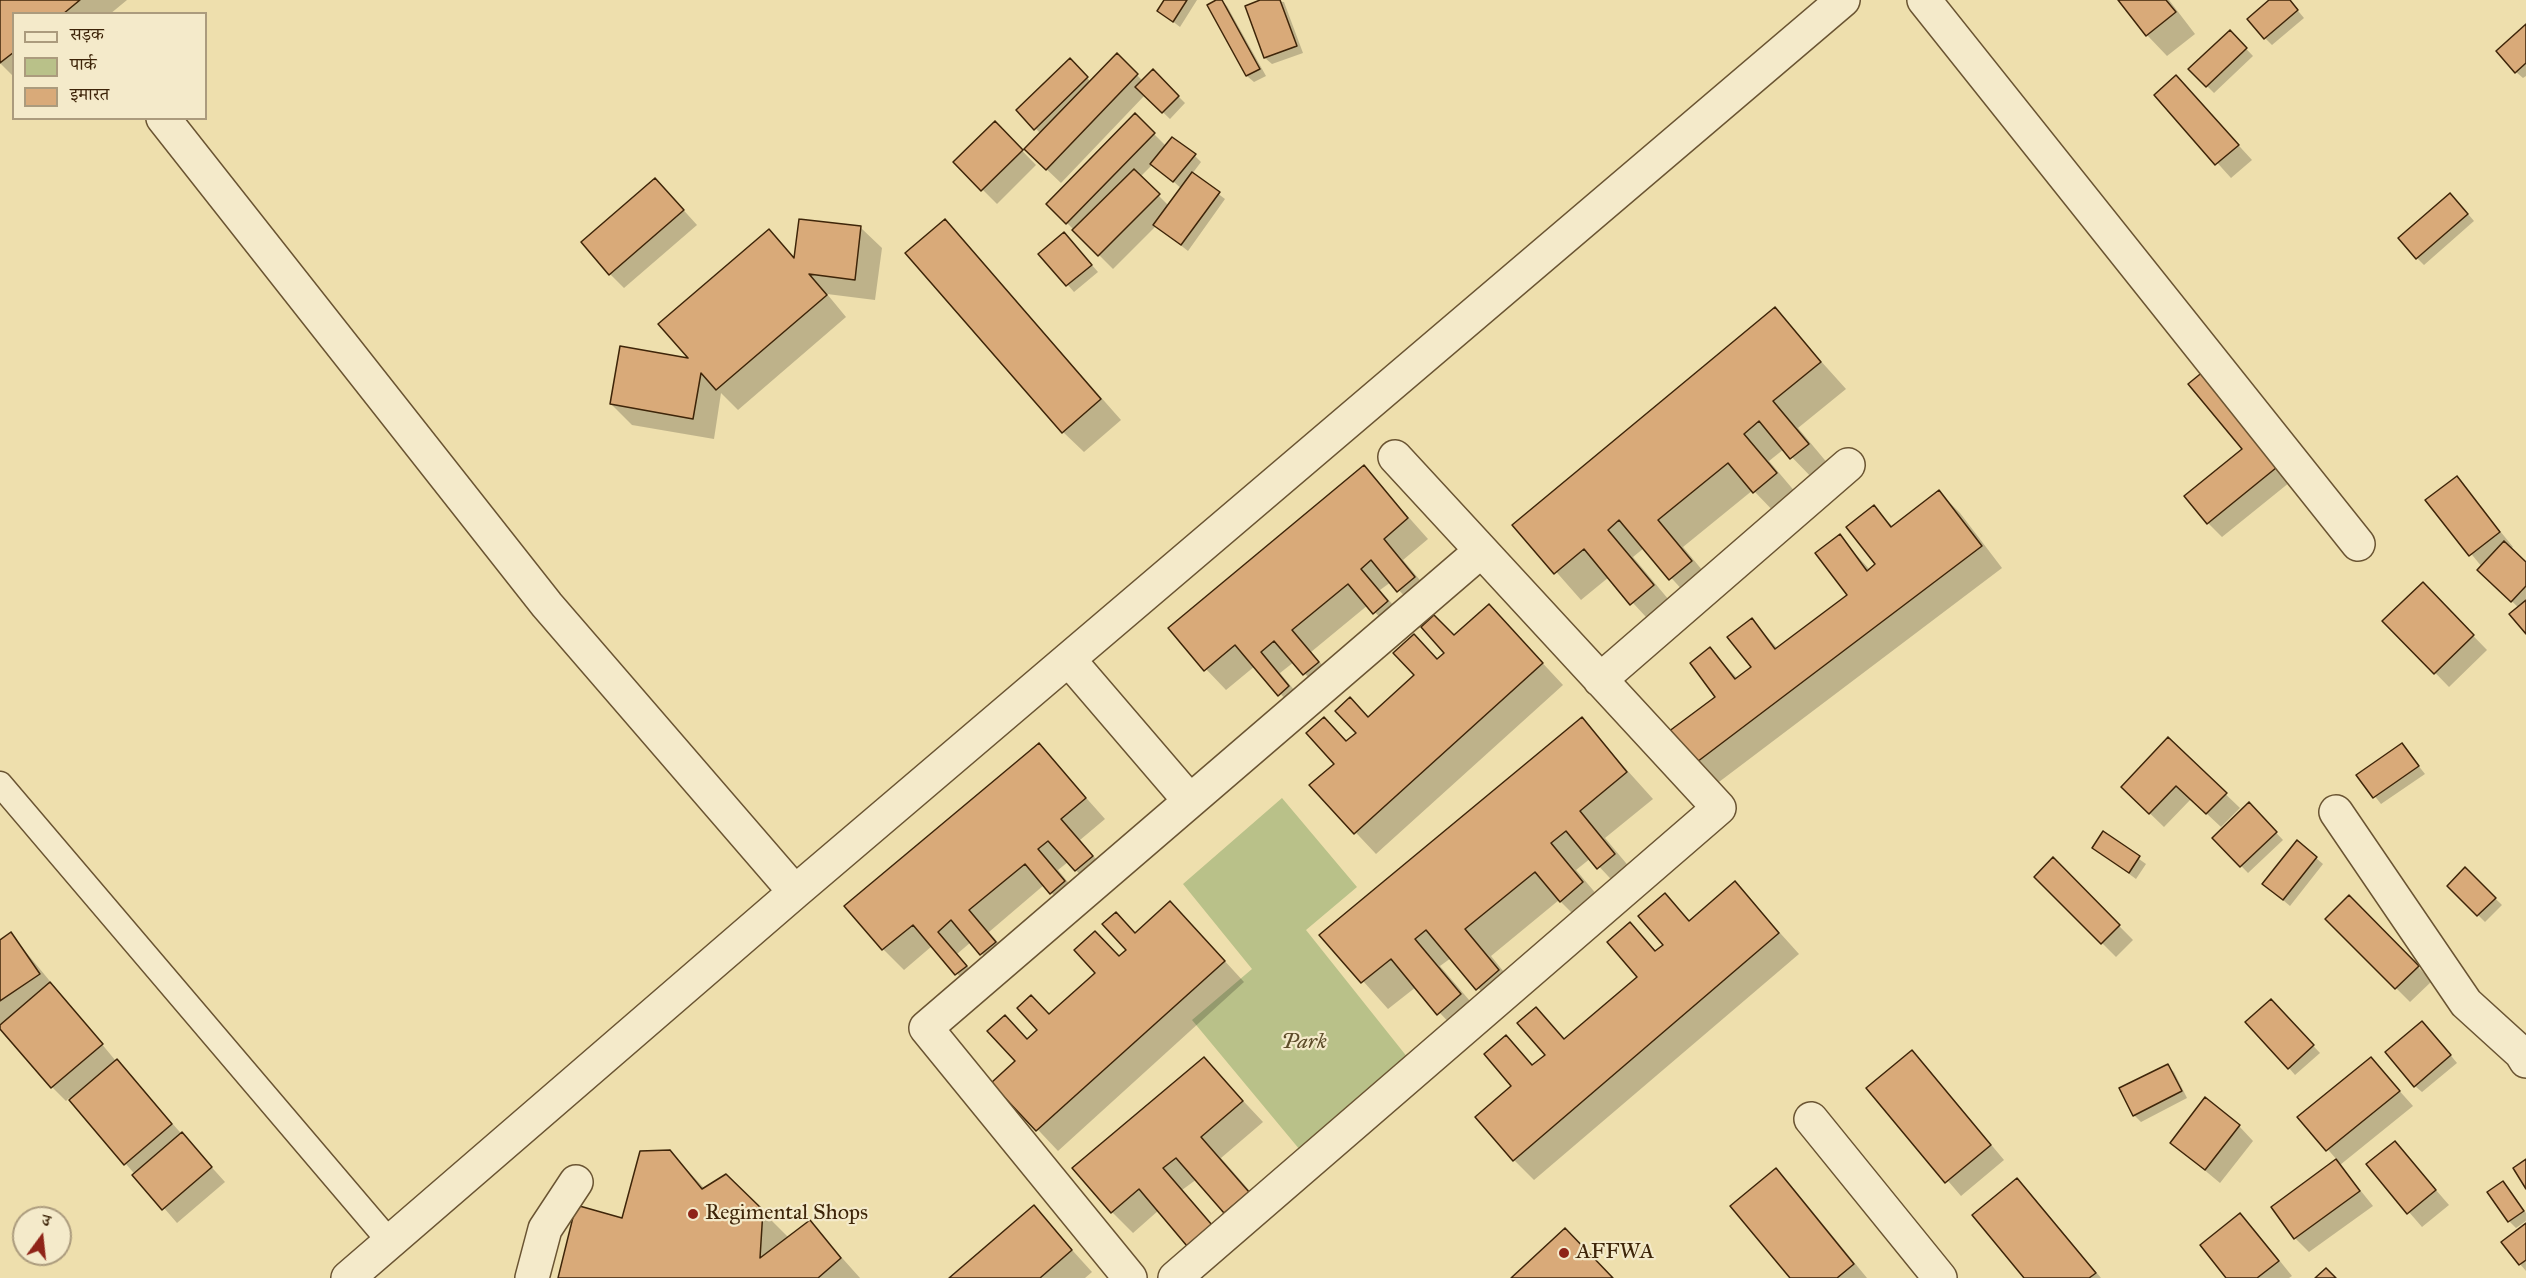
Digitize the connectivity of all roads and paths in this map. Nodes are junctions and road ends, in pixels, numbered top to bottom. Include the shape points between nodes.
1 (1843, 0) edge
2 (1924, 0) edge
3 (165, 120) edge
4 (1395, 457) dead end
5 (1848, 465) dead end
6 (2358, 544) dead end
7 (1481, 551) junction
8 (1069, 660) junction
9 (1600, 680) junction
10 (0, 784) edge
11 (1190, 801) junction
12 (2336, 812) dead end
13 (795, 892) junction
14 (2526, 1061) edge
15 (1811, 1119) dead end
16 (576, 1182) dead end
17 (398, 1235) junction
18 (348, 1278) edge
19 (367, 1278) edge
20 (532, 1278) edge
21 (1130, 1278) edge
22 (1175, 1278) edge
23 (1940, 1278) edge

1 - 8 street
2 - 6 street
3 - 13 street via 547,605
4 - 7 street
5 - 9 street
7 - 9 street
7 - 11 street
8 - 11 street
8 - 13 street
9 - 22 street via 1719,808
10 - 17 lane
11 - 21 street via 926,1028
12 - 14 street via 2466,1003
13 - 17 street
15 - 23 street
16 - 20 street via 545,1229
17 - 18 street
17 - 19 street

